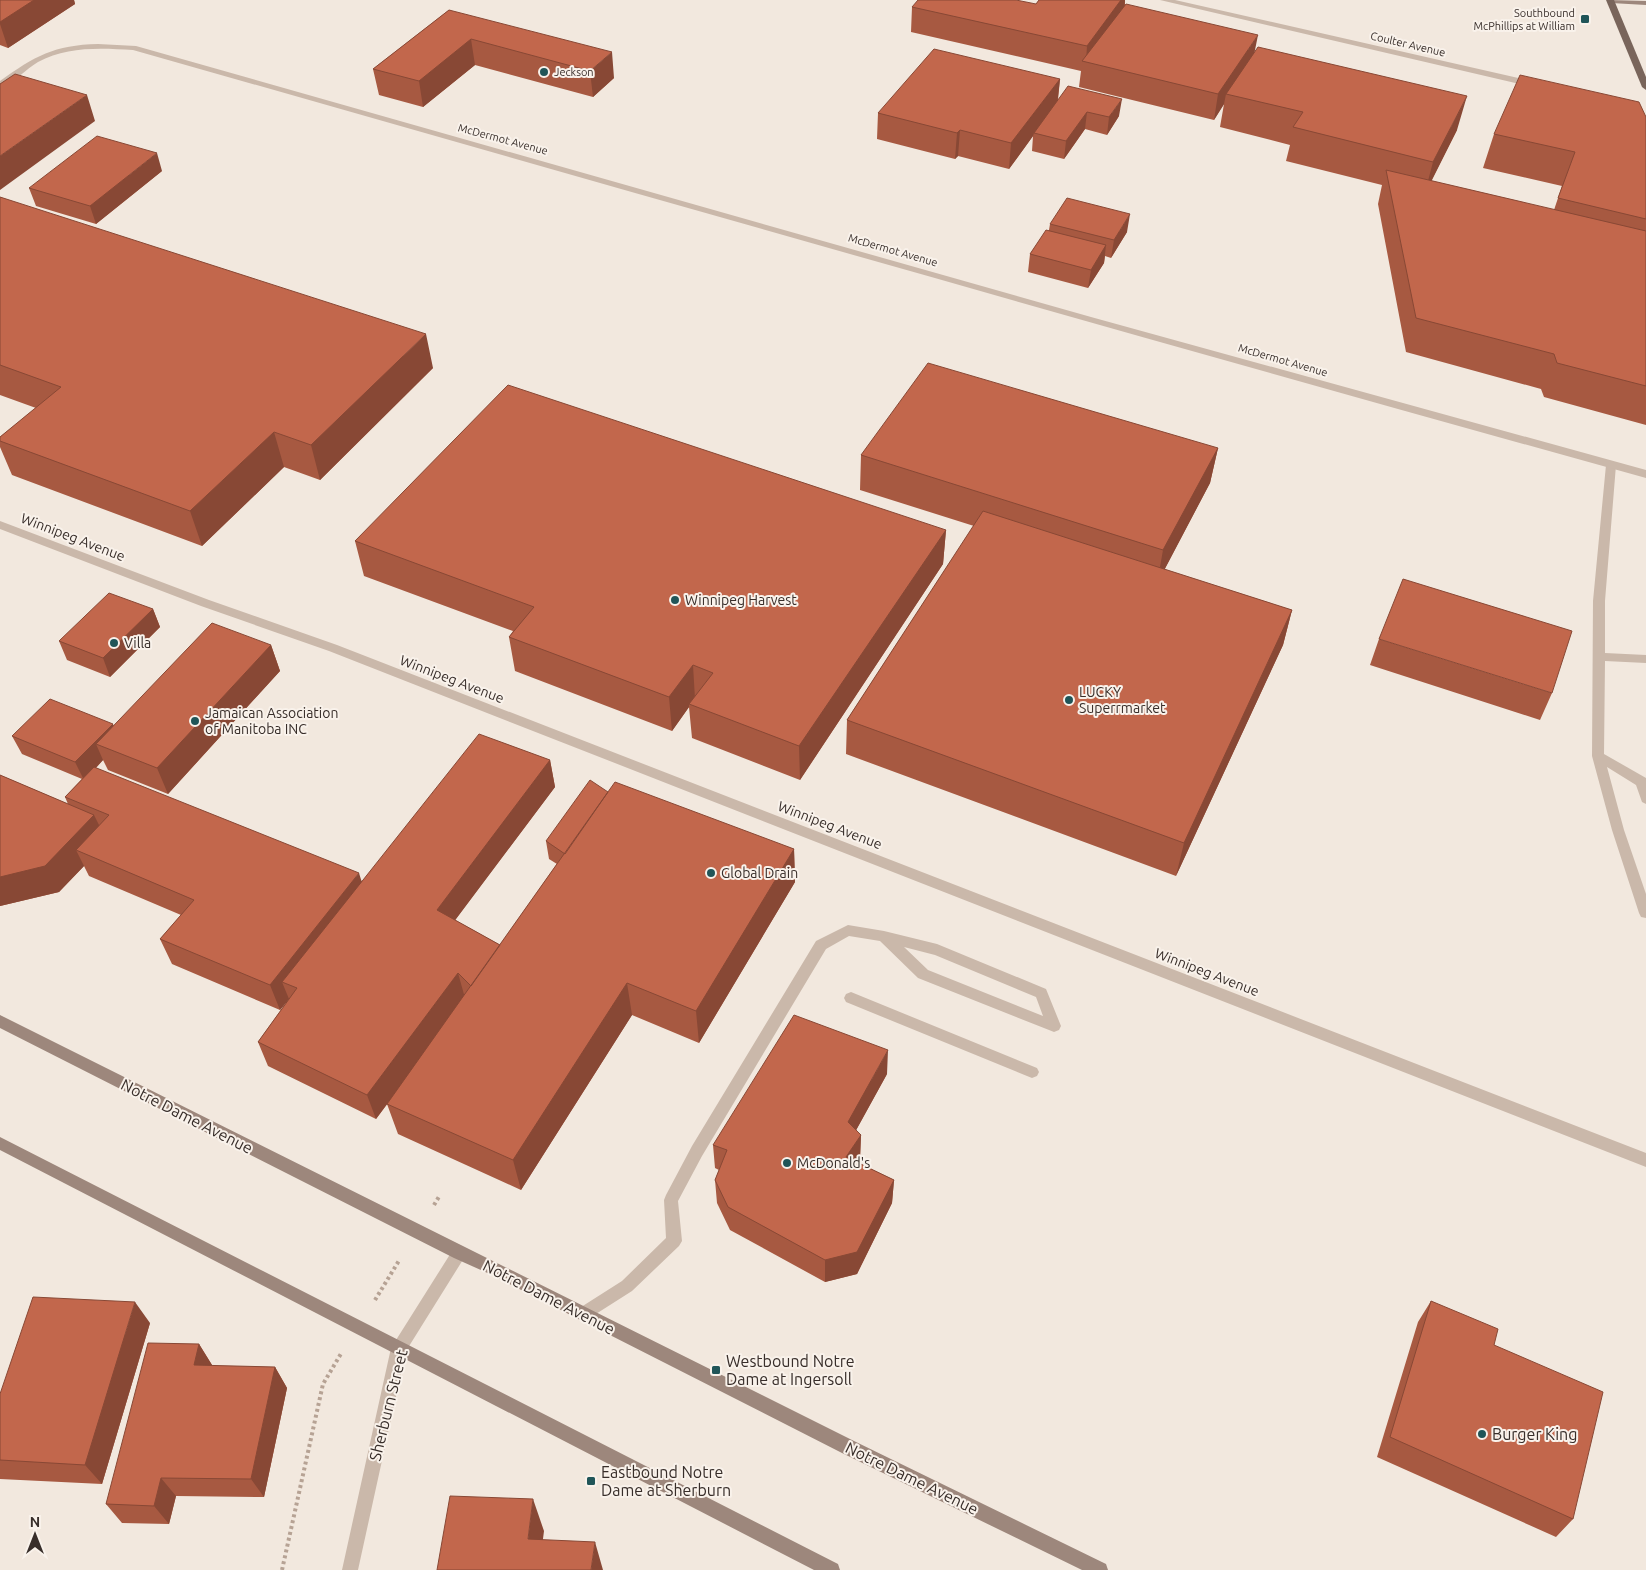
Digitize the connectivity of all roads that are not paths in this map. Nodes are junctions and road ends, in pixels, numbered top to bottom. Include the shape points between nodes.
1 (1164, 0) edge
2 (1610, 0) edge
3 (1646, 3) edge
4 (0, 85) edge
5 (1542, 86) edge
6 (1646, 87) edge
7 (1612, 464) junction
8 (1646, 474) edge
9 (0, 525) edge
10 (1598, 656) junction
11 (1646, 659) edge
12 (1598, 756) junction
13 (1646, 799) edge
14 (1646, 913) edge
15 (884, 936) junction
16 (851, 998) dead end
17 (0, 1021) edge
18 (1032, 1072) dead end
19 (0, 1143) edge
20 (1646, 1160) edge
21 (459, 1253) junction
22 (583, 1314) junction
23 (399, 1348) junction
24 (350, 1570) edge
25 (832, 1570) edge
26 (1100, 1570) edge

1 - 5 street, Coulter Avenue
2 - 3 main road
2 - 6 main road
4 - 7 street, McDermot Avenue via 41,58 67,49 92,45 134,48 1098,322
7 - 8 street, McDermot Avenue
7 - 10 street via 1599,602
9 - 20 street, Winnipeg Avenue via 333,648
10 - 11 street
10 - 12 street
12 - 13 street via 1642,782
12 - 14 street via 1618,830
15 - 15 street via 923,974 1054,1026 1041,993 937,950
15 - 22 street via 848,930 821,946 697,1151 671,1200 674,1241 627,1286
16 - 18 street
17 - 21 main road, Notre Dame Avenue
19 - 23 main road
21 - 22 main road, Notre Dame Avenue
21 - 23 street, Sherburn Street
22 - 26 main road, Notre Dame Avenue
23 - 24 street, Sherburn Street
23 - 25 main road

